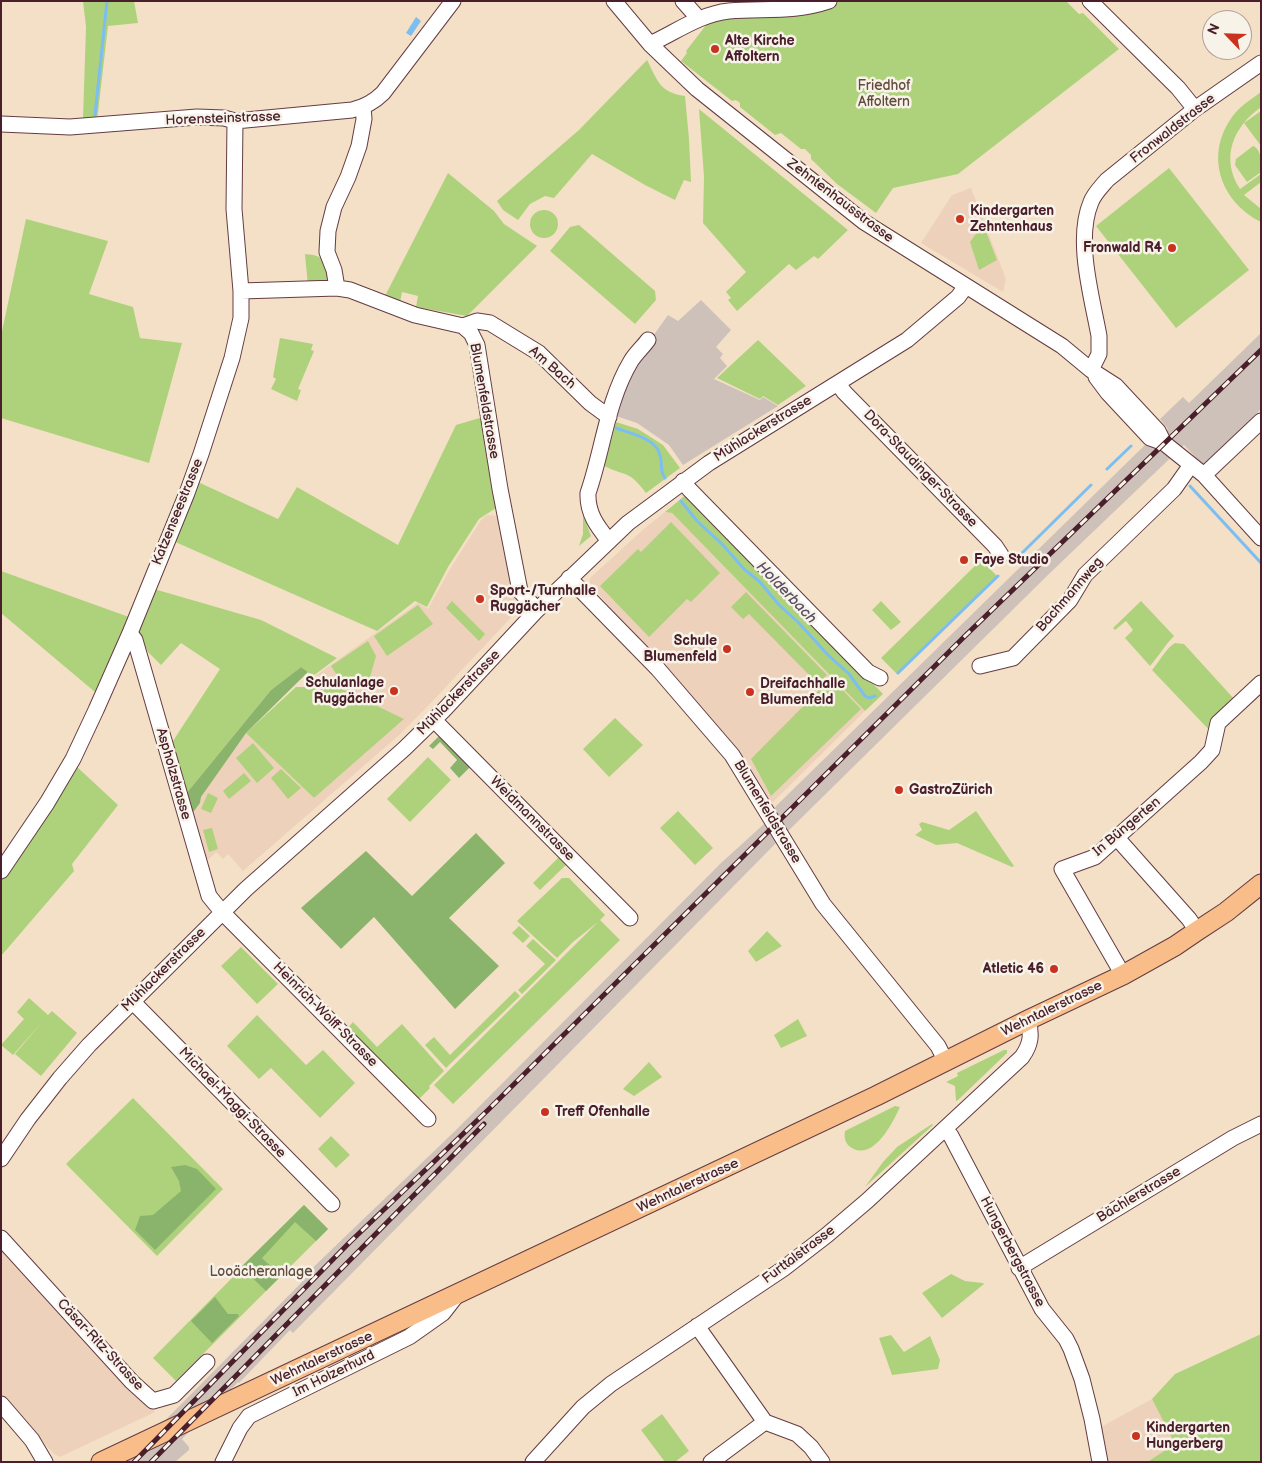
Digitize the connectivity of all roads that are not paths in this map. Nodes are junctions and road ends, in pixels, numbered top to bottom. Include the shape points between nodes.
1 (614, 1) edge
2 (683, 1) edge
3 (828, 1) edge
4 (1090, 1) edge
5 (449, 3) edge
6 (699, 19) junction
7 (650, 44) junction
8 (1261, 63) edge
9 (363, 108) junction
10 (1194, 109) junction
11 (235, 121) junction
12 (1, 124) edge
13 (966, 286) junction
14 (337, 288) junction
15 (241, 291) junction
16 (463, 326) junction
17 (648, 340) dead end
18 (1091, 370) junction
19 (838, 383) junction
20 (609, 417) junction
21 (1261, 421) edge
22 (1191, 465) junction
23 (1204, 475) junction
24 (683, 481) junction
25 (1261, 538) edge
26 (609, 540) junction
27 (1001, 556) dead end
28 (569, 578) junction
29 (537, 610) junction
30 (130, 633) junction
31 (980, 666) dead end
32 (880, 678) dead end
33 (1261, 683) edge
34 (434, 720) junction
35 (1117, 838) junction
36 (1, 871) edge
37 (1261, 884) edge
38 (222, 912) junction
39 (630, 918) dead end
40 (1197, 931) junction
41 (1123, 975) junction
42 (133, 1002) junction
43 (1028, 1020) junction
44 (946, 1062) junction
45 (428, 1119) dead end
46 (1261, 1124) edge
47 (945, 1129) junction
48 (1, 1159) edge
49 (332, 1204) dead end
50 (1, 1238) edge
51 (1019, 1268) junction
52 (457, 1295) junction
53 (697, 1326) junction
54 (207, 1362) dead end
55 (1, 1404) edge
56 (766, 1422) junction
57 (223, 1461) edge
58 (44, 1462) edge
59 (100, 1462) edge
60 (532, 1462) edge
61 (711, 1462) edge
62 (822, 1462) edge
63 (1100, 1462) edge

1 - 7 street, Zehntenhausstrasse
2 - 6 street
3 - 6 street via 792,10 728,11
4 - 10 street via 1178,88
5 - 9 street, Horensteinstrasse via 383,93
6 - 7 street
7 - 13 street, Zehntenhausstrasse via 697,89 864,222
8 - 10 street, Fronwaldstrasse
9 - 11 street, Horensteinstrasse
9 - 14 street via 359,146 328,230 327,252
10 - 18 street, Fronwaldstrasse via 1107,180 1091,202 1086,220 1086,261 1100,349
11 - 12 street, Horensteinstrasse via 197,117 70,128
11 - 15 street, Katzenseestrasse via 234,209
13 - 18 street, Zehntenhausstrasse via 1062,346
13 - 19 street, Mühlackerstrasse via 958,297 908,340
14 - 15 street, Blumenfeldstrasse
14 - 16 street, Blumenfeldstrasse via 415,315
15 - 30 street, Katzenseestrasse via 238,336 201,454
16 - 20 street, Am Bach via 477,321 490,323 540,354
16 - 29 street, Blumenfeldstrasse via 477,345 520,591
17 - 20 street via 620,382
18 - 22 street, Zehntenhausstrasse via 1116,386 1158,431 1164,444
19 - 24 street, Mühlackerstrasse
19 - 27 street, Dora-Staudinger-Strasse
20 - 26 street via 588,501 595,523
21 - 23 street
22 - 23 street, Zehntenhausstrasse
22 - 31 street, Bachmannweg via 1174,489 1085,575 1070,600 1013,658
23 - 25 street, Zehntenhausstrasse
24 - 26 street, Mühlackerstrasse
24 - 32 street via 868,672
26 - 28 street, Mühlackerstrasse
28 - 29 street, Mühlackerstrasse
28 - 44 street, Blumenfeldstrasse via 658,669 732,755 823,904 938,1046
29 - 34 street, Mühlackerstrasse
30 - 36 street, Katzenseestrasse via 73,759
30 - 38 street, Aspholzstrasse via 135,640 209,896
33 - 35 street, In Büngerten via 1218,722 1212,750 1202,762
34 - 38 street, Mühlackerstrasse
34 - 39 street, Weidmannstrasse
35 - 40 street
35 - 41 street, In Büngerten via 1095,857 1062,869
37 - 40 main road, Wehntalerstrasse
38 - 42 street, Mühlackerstrasse
38 - 45 street, Heinrich-Wolff-Strasse
40 - 41 main road, Wehntalerstrasse
41 - 43 main road, Wehntalerstrasse
42 - 48 street, Mühlackerstrasse via 60,1078
42 - 49 street, Michael-Maggi-Strasse
43 - 44 main road, Wehntalerstrasse
43 - 47 street, Furttalstrasse via 1030,1040 1022,1057
44 - 52 main road, Wehntalerstrasse
46 - 51 street, Bächlerstrasse
47 - 51 street, Hungerbergstrasse
47 - 53 street, Furttalstrasse via 818,1243
50 - 54 street, Cäsar-Ritz-Strasse via 153,1401 174,1395
51 - 63 street, Hungerbergstrasse via 1042,1309 1071,1349 1082,1379
52 - 57 street, Im Holzerhurd via 443,1313 409,1337 249,1416
52 - 59 main road, Wehntalerstrasse
53 - 56 street
53 - 60 street, Furttalstrasse via 611,1384 583,1407
55 - 58 street via 32,1440
56 - 61 street
56 - 62 street via 797,1434

